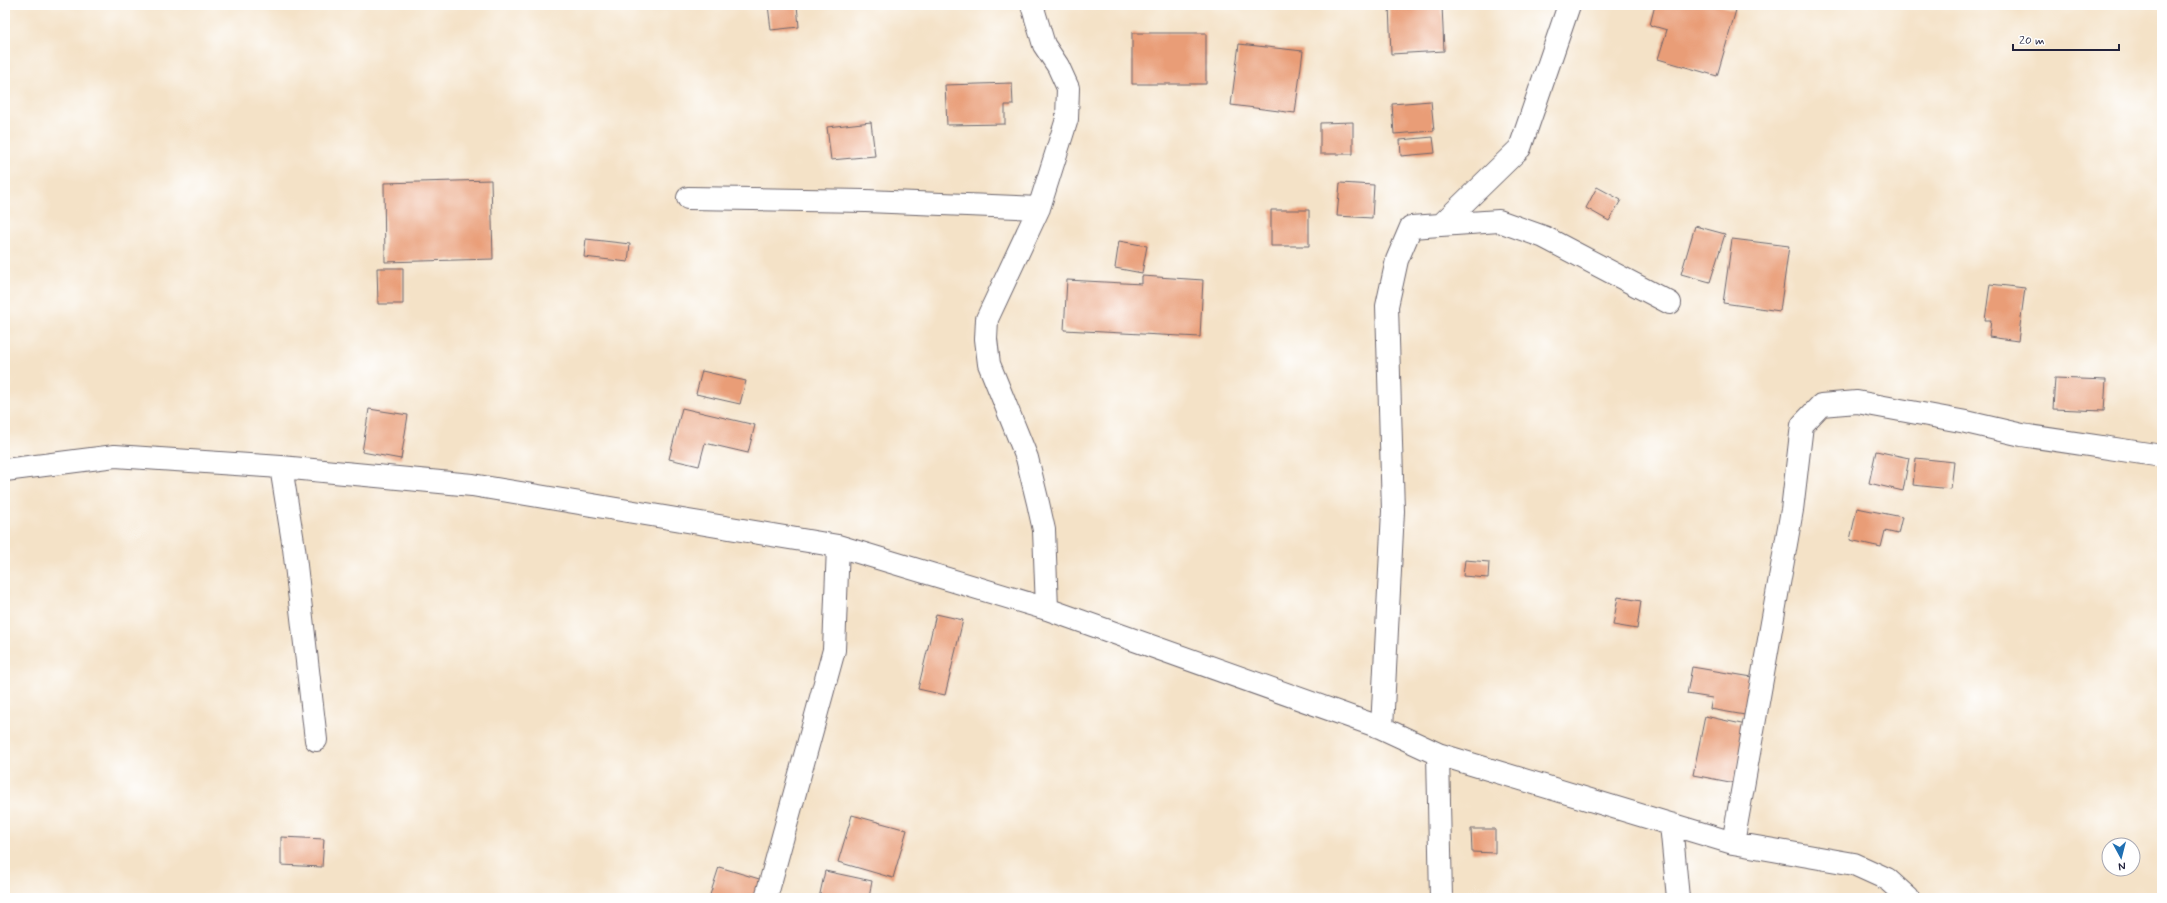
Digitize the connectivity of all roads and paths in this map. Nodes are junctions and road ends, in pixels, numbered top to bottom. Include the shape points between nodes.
1 (1032, 5) edge
2 (1569, 5) edge
3 (688, 198) dead end
4 (1039, 208) junction
5 (1443, 223) junction
6 (1670, 303) dead end
7 (2162, 456) edge
8 (282, 467) junction
9 (5, 470) edge
10 (838, 546) junction
11 (1047, 609) junction
12 (1382, 728) junction
13 (316, 740) dead end
14 (1438, 754) junction
15 (1671, 824) junction
16 (1733, 843) junction
17 (766, 898) edge
18 (1441, 898) edge
19 (1678, 898) edge
20 (1908, 898) edge

1 - 4 street via 1044,45 1068,88 1067,119
2 - 5 street via 1520,148
3 - 4 street via 866,201
4 - 11 street via 987,318 986,339 989,364 1028,458 1044,530
5 - 6 street via 1499,221 1544,237
5 - 12 street via 1411,227 1397,260 1387,306 1393,510
7 - 16 street via 2022,435 1857,402 1821,405 1802,425 1792,510
8 - 9 street via 115,456
8 - 10 street via 472,485
8 - 13 street
10 - 11 street
10 - 17 street via 834,650
11 - 12 street
12 - 14 street
14 - 15 street
14 - 18 street
15 - 16 street
15 - 19 street
16 - 20 street via 1854,864 1887,879

